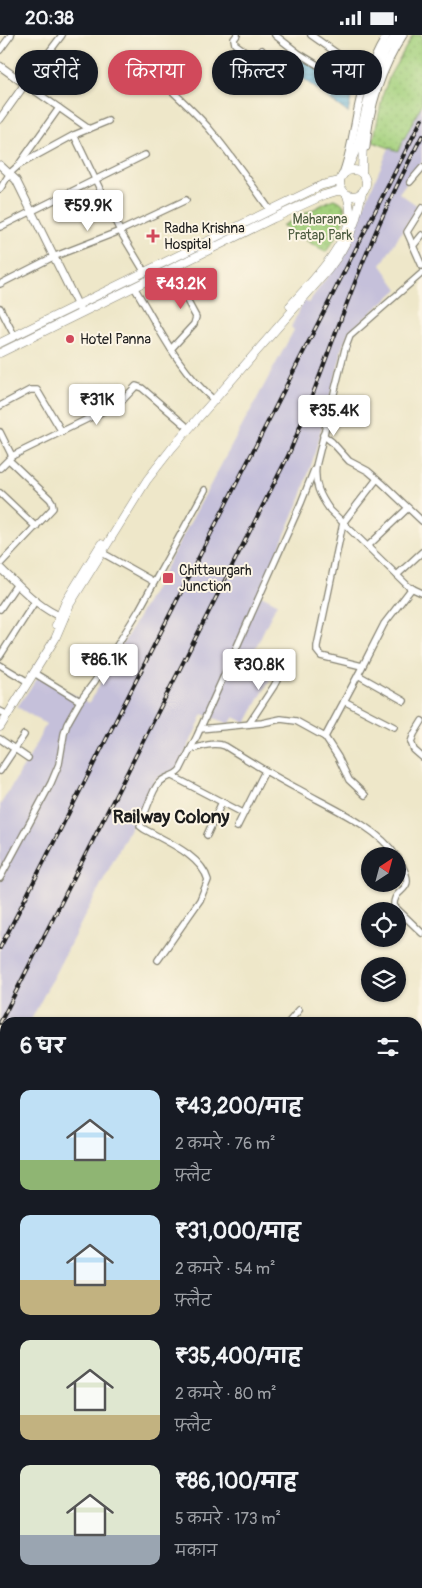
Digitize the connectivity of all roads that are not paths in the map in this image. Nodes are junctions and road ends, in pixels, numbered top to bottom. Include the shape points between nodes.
1 (11, 35) edge
2 (62, 35) edge
3 (236, 35) edge
4 (275, 35) edge
5 (311, 35) edge
6 (387, 35) edge
7 (396, 35) edge
8 (403, 35) edge
9 (407, 35) edge
10 (0, 50) edge
11 (51, 50) edge
12 (244, 50) edge
13 (332, 50) edge
14 (379, 50) edge
15 (314, 63) edge
16 (0, 66) edge
17 (15, 77) edge
18 (17, 95) edge
19 (41, 95) edge
20 (176, 95) edge
21 (362, 95) edge
22 (375, 96) junction
23 (59, 108) junction
24 (0, 119) edge
25 (108, 121) dead end
26 (364, 121) junction
27 (89, 129) junction
28 (74, 135) junction
29 (145, 155) dead end
30 (0, 165) edge
31 (18, 165) junction
32 (422, 168) edge
33 (10, 173) junction
34 (364, 175) junction
35 (343, 176) junction
36 (95, 179) junction
37 (410, 182) dead end
38 (0, 189) edge
39 (345, 193) junction
40 (362, 193) junction
41 (186, 200) dead end
42 (422, 208) edge
43 (270, 210) junction
44 (31, 212) junction
45 (0, 227) edge
46 (120, 231) junction
47 (422, 235) edge
48 (413, 246) junction
49 (53, 257) junction
50 (422, 266) edge
51 (170, 269) junction
52 (144, 271) junction
53 (422, 273) edge
54 (0, 284) edge
55 (134, 287) junction
56 (77, 304) junction
57 (0, 308) edge
58 (81, 312) junction
59 (14, 335) junction
60 (0, 343) edge
61 (171, 349) junction
62 (0, 353) edge
63 (212, 398) junction
64 (0, 406) edge
65 (186, 425) junction
66 (0, 432) edge
67 (62, 432) junction
68 (324, 435) junction
69 (10, 458) junction
70 (316, 466) junction
71 (0, 468) edge
72 (377, 479) junction
73 (205, 490) dead end
74 (0, 493) edge
75 (408, 508) junction
76 (421, 518) edge
77 (344, 523) junction
78 (36, 527) junction
79 (368, 546) junction
80 (99, 552) junction
81 (422, 552) edge
82 (0, 563) edge
83 (0, 568) edge
84 (397, 575) junction
85 (154, 582) junction
86 (18, 584) junction
87 (412, 588) junction
88 (422, 593) edge
89 (36, 601) junction
90 (0, 609) edge
91 (62, 617) junction
92 (0, 656) edge
93 (0, 665) edge
94 (362, 666) junction
95 (284, 667) dead end
96 (34, 673) junction
97 (358, 675) junction
98 (25, 680) junction
99 (80, 701) junction
100 (344, 701) junction
101 (404, 701) dead end
102 (1, 715) edge
103 (422, 721) edge
104 (249, 724) junction
105 (0, 727) edge
106 (394, 727) dead end
107 (200, 729) junction
108 (24, 735) dead end
109 (324, 737) junction
110 (0, 739) edge
111 (14, 749) junction
112 (190, 750) junction
113 (422, 757) edge
114 (28, 759) dead end
115 (0, 771) edge
116 (264, 771) junction
117 (172, 776) junction
118 (365, 795) dead end
119 (222, 802) junction
120 (243, 813) junction
121 (236, 827) dead end
122 (207, 835) dead end
123 (389, 847) edge
124 (406, 875) edge
125 (0, 878) edge
126 (406, 887) edge
127 (400, 893) edge
128 (422, 933) edge
129 (158, 960) dead end
130 (299, 1010) dead end
131 (293, 1017) edge

1 - 10 street
2 - 11 street
3 - 12 street via 235,44
4 - 15 street
5 - 13 street
6 - 14 street
7 - 26 main road via 373,78
8 - 22 street via 392,52
9 - 22 street
16 - 17 street
18 - 24 street
19 - 23 street
20 - 43 street via 207,126
21 - 35 street
22 - 34 street via 367,135
23 - 27 street
23 - 31 street
25 - 27 street
26 - 34 main road
26 - 35 main road via 358,145
27 - 28 street
28 - 31 street
28 - 36 street
29 - 36 street
30 - 33 street
31 - 33 street
32 - 37 street
33 - 38 street
33 - 44 street
34 - 35 main road via 351,170
34 - 40 main road via 366,188
35 - 39 main road
35 - 43 main road
36 - 44 street
36 - 46 street
39 - 40 main road via 352,196
39 - 51 main road via 324,195
39 - 63 main road via 350,220 324,267
40 - 63 main road via 355,223 337,258
41 - 46 street
42 - 48 street via 407,232
43 - 52 main road
44 - 45 street
44 - 49 street
46 - 49 street
46 - 52 street
47 - 48 street
48 - 50 street
49 - 54 street
49 - 56 street
51 - 55 main road
51 - 61 street via 196,317 194,324
52 - 56 main road
53 - 68 street via 350,336
55 - 58 main road
55 - 61 street
56 - 58 street
56 - 59 main road
57 - 59 street
58 - 62 main road
59 - 60 main road
61 - 63 street via 186,371
63 - 65 main road
63 - 80 main road via 159,463
64 - 67 street via 30,390 37,390
65 - 67 street via 136,386 120,403
65 - 80 main road via 144,477
66 - 69 street
67 - 69 street
68 - 70 street
68 - 72 street via 349,461
69 - 71 street
69 - 78 street via 52,502 51,511
70 - 77 street via 315,477 322,498
70 - 107 street
72 - 75 street
72 - 77 street
73 - 85 street
74 - 78 street
75 - 76 street
75 - 79 street
77 - 79 street
77 - 94 street via 317,651 326,658
78 - 82 street
79 - 84 street
80 - 85 street
80 - 91 main road
81 - 84 street
83 - 86 street
84 - 87 street
85 - 99 street
86 - 89 street
86 - 90 street
87 - 88 street
87 - 94 street via 384,623
89 - 91 street
89 - 92 street
91 - 96 main road via 55,639
91 - 98 main road
93 - 98 street
94 - 97 street
95 - 104 street
96 - 99 street
96 - 105 main road
97 - 100 street
97 - 101 street
98 - 102 main road
99 - 125 street via 67,725 59,764 51,783
100 - 106 street
100 - 109 street
103 - 113 street via 411,742
104 - 107 street
104 - 109 street via 291,719
107 - 112 street
108 - 111 street
109 - 118 street via 350,780
110 - 111 street
111 - 114 street
111 - 115 street
112 - 116 street via 210,744 220,745
112 - 117 street via 180,770
116 - 120 street
116 - 123 street via 365,826
117 - 119 street
117 - 129 street via 159,783 140,826 195,860 203,867 208,880 200,900
119 - 120 street
119 - 122 street
120 - 121 street
124 - 126 street
127 - 128 street via 394,906
130 - 131 street

